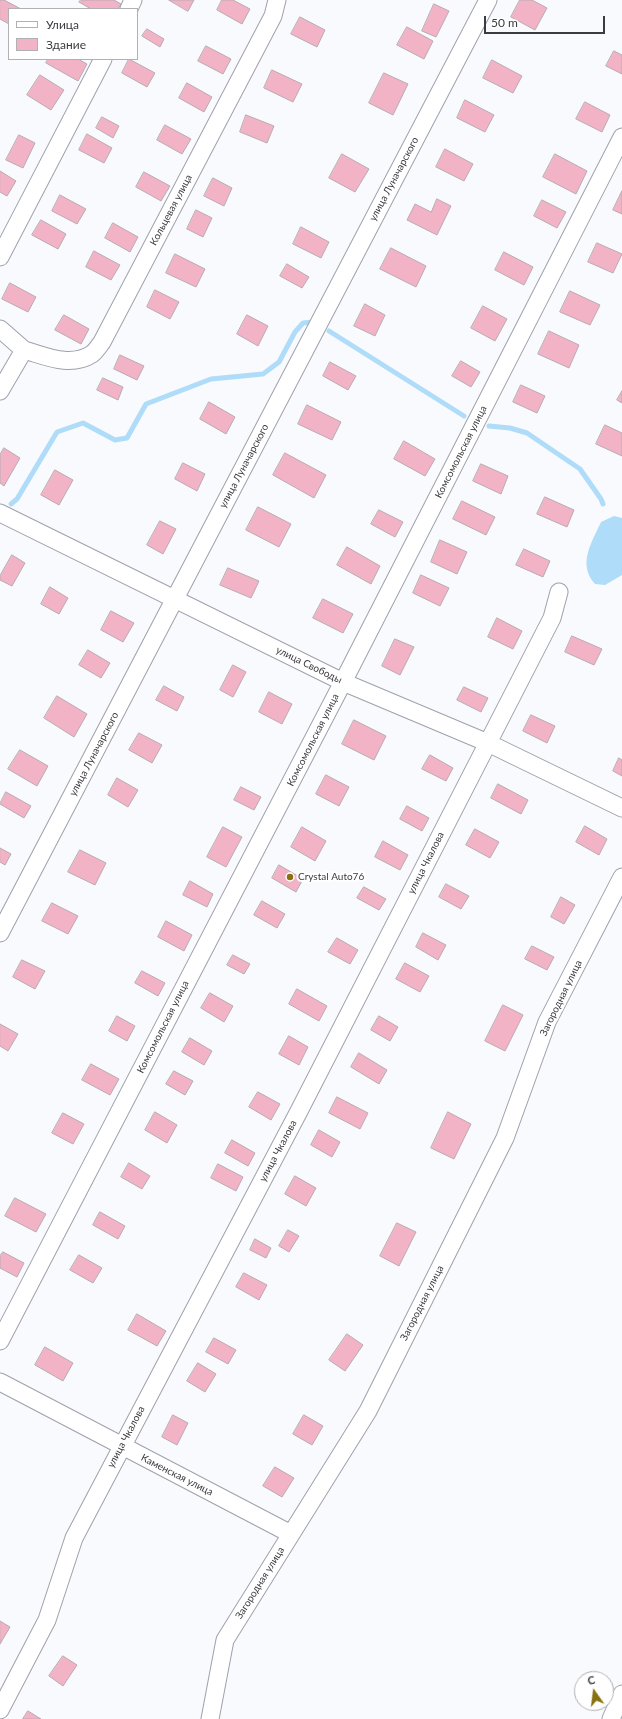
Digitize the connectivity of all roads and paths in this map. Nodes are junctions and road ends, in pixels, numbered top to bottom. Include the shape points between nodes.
1 (276, 0) edge
2 (488, 0) edge
3 (102, 60) edge
4 (622, 137) edge
5 (0, 257) edge
6 (0, 329) edge
7 (24, 350) junction
8 (0, 391) edge
9 (0, 513) edge
10 (559, 592) dead end
11 (174, 599) junction
12 (343, 682) junction
13 (488, 743) junction
14 (622, 808) edge
15 (622, 877) edge
16 (0, 933) edge
17 (0, 1341) edge
18 (0, 1382) edge
19 (122, 1447) junction
20 (291, 1534) junction
21 (622, 1694) edge
22 (0, 1710) edge
23 (210, 1719) edge
24 (611, 1719) edge

1 - 7 street, Кольцевая улица via 273,16 102,342 93,354 70,361
2 - 11 street, улица Луначарского
3 - 5 street
4 - 12 street, Комсомольская улица
6 - 7 street, Кольцевая улица
7 - 8 street
9 - 11 street, улица Свободы
10 - 13 street, улица Чкалова via 552,618
11 - 12 street, улица Свободы
11 - 16 street, улица Луначарского
12 - 13 street, улица Свободы
12 - 17 street, Комсомольская улица
13 - 14 street, улица Свободы
13 - 19 street, улица Чкалова via 298,1113
15 - 20 street, Загородная улица via 547,1022 506,1138 368,1411
18 - 19 street, Каменская улица
19 - 20 street, Каменская улица
19 - 22 street, улица Чкалова via 74,1538 48,1620
20 - 23 street, Загородная улица via 225,1640
21 - 24 street

